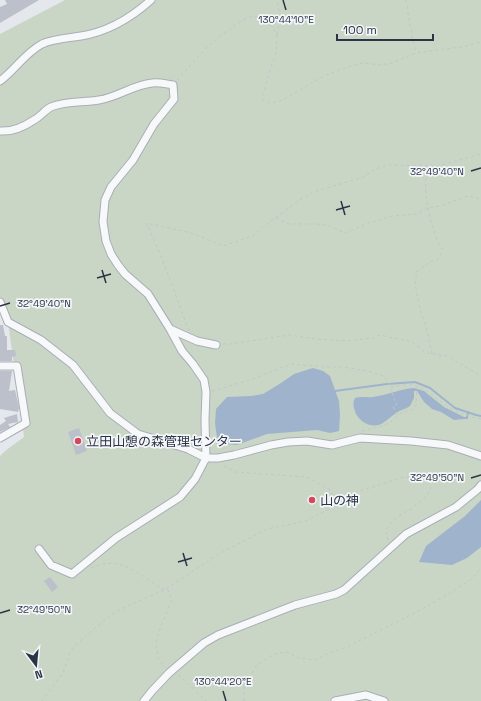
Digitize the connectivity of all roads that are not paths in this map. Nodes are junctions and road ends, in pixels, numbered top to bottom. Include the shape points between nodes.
1 (151, 0) edge
2 (0, 81) edge
3 (0, 131) edge
4 (0, 302) edge
5 (170, 329) junction
6 (216, 345) road end
7 (0, 366) edge
8 (0, 438) edge
9 (481, 456) edge
10 (206, 458) junction
11 (481, 485) edge
12 (39, 550) dead end
13 (144, 701) edge
14 (335, 701) edge
15 (384, 701) edge

1 - 2 street via 128,18 104,30 43,44
3 - 5 street via 15,129 34,120 50,107 67,102 112,97 152,82 173,85 174,99 154,124 133,160 111,187 102,222 111,254 125,274 148,294
4 - 10 street via 8,322 41,340 72,365 110,413 132,430 188,449
5 - 6 street via 197,341
5 - 10 street via 182,351 204,380
7 - 8 street via 17,366 26,423
9 - 10 street via 448,445 360,438 332,445 307,441 288,442 234,456
10 - 12 street via 195,479 180,497 116,538 72,574 51,565
11 - 13 street via 456,506 406,534 344,590 295,605 204,643 169,673
14 - 15 street via 366,695

